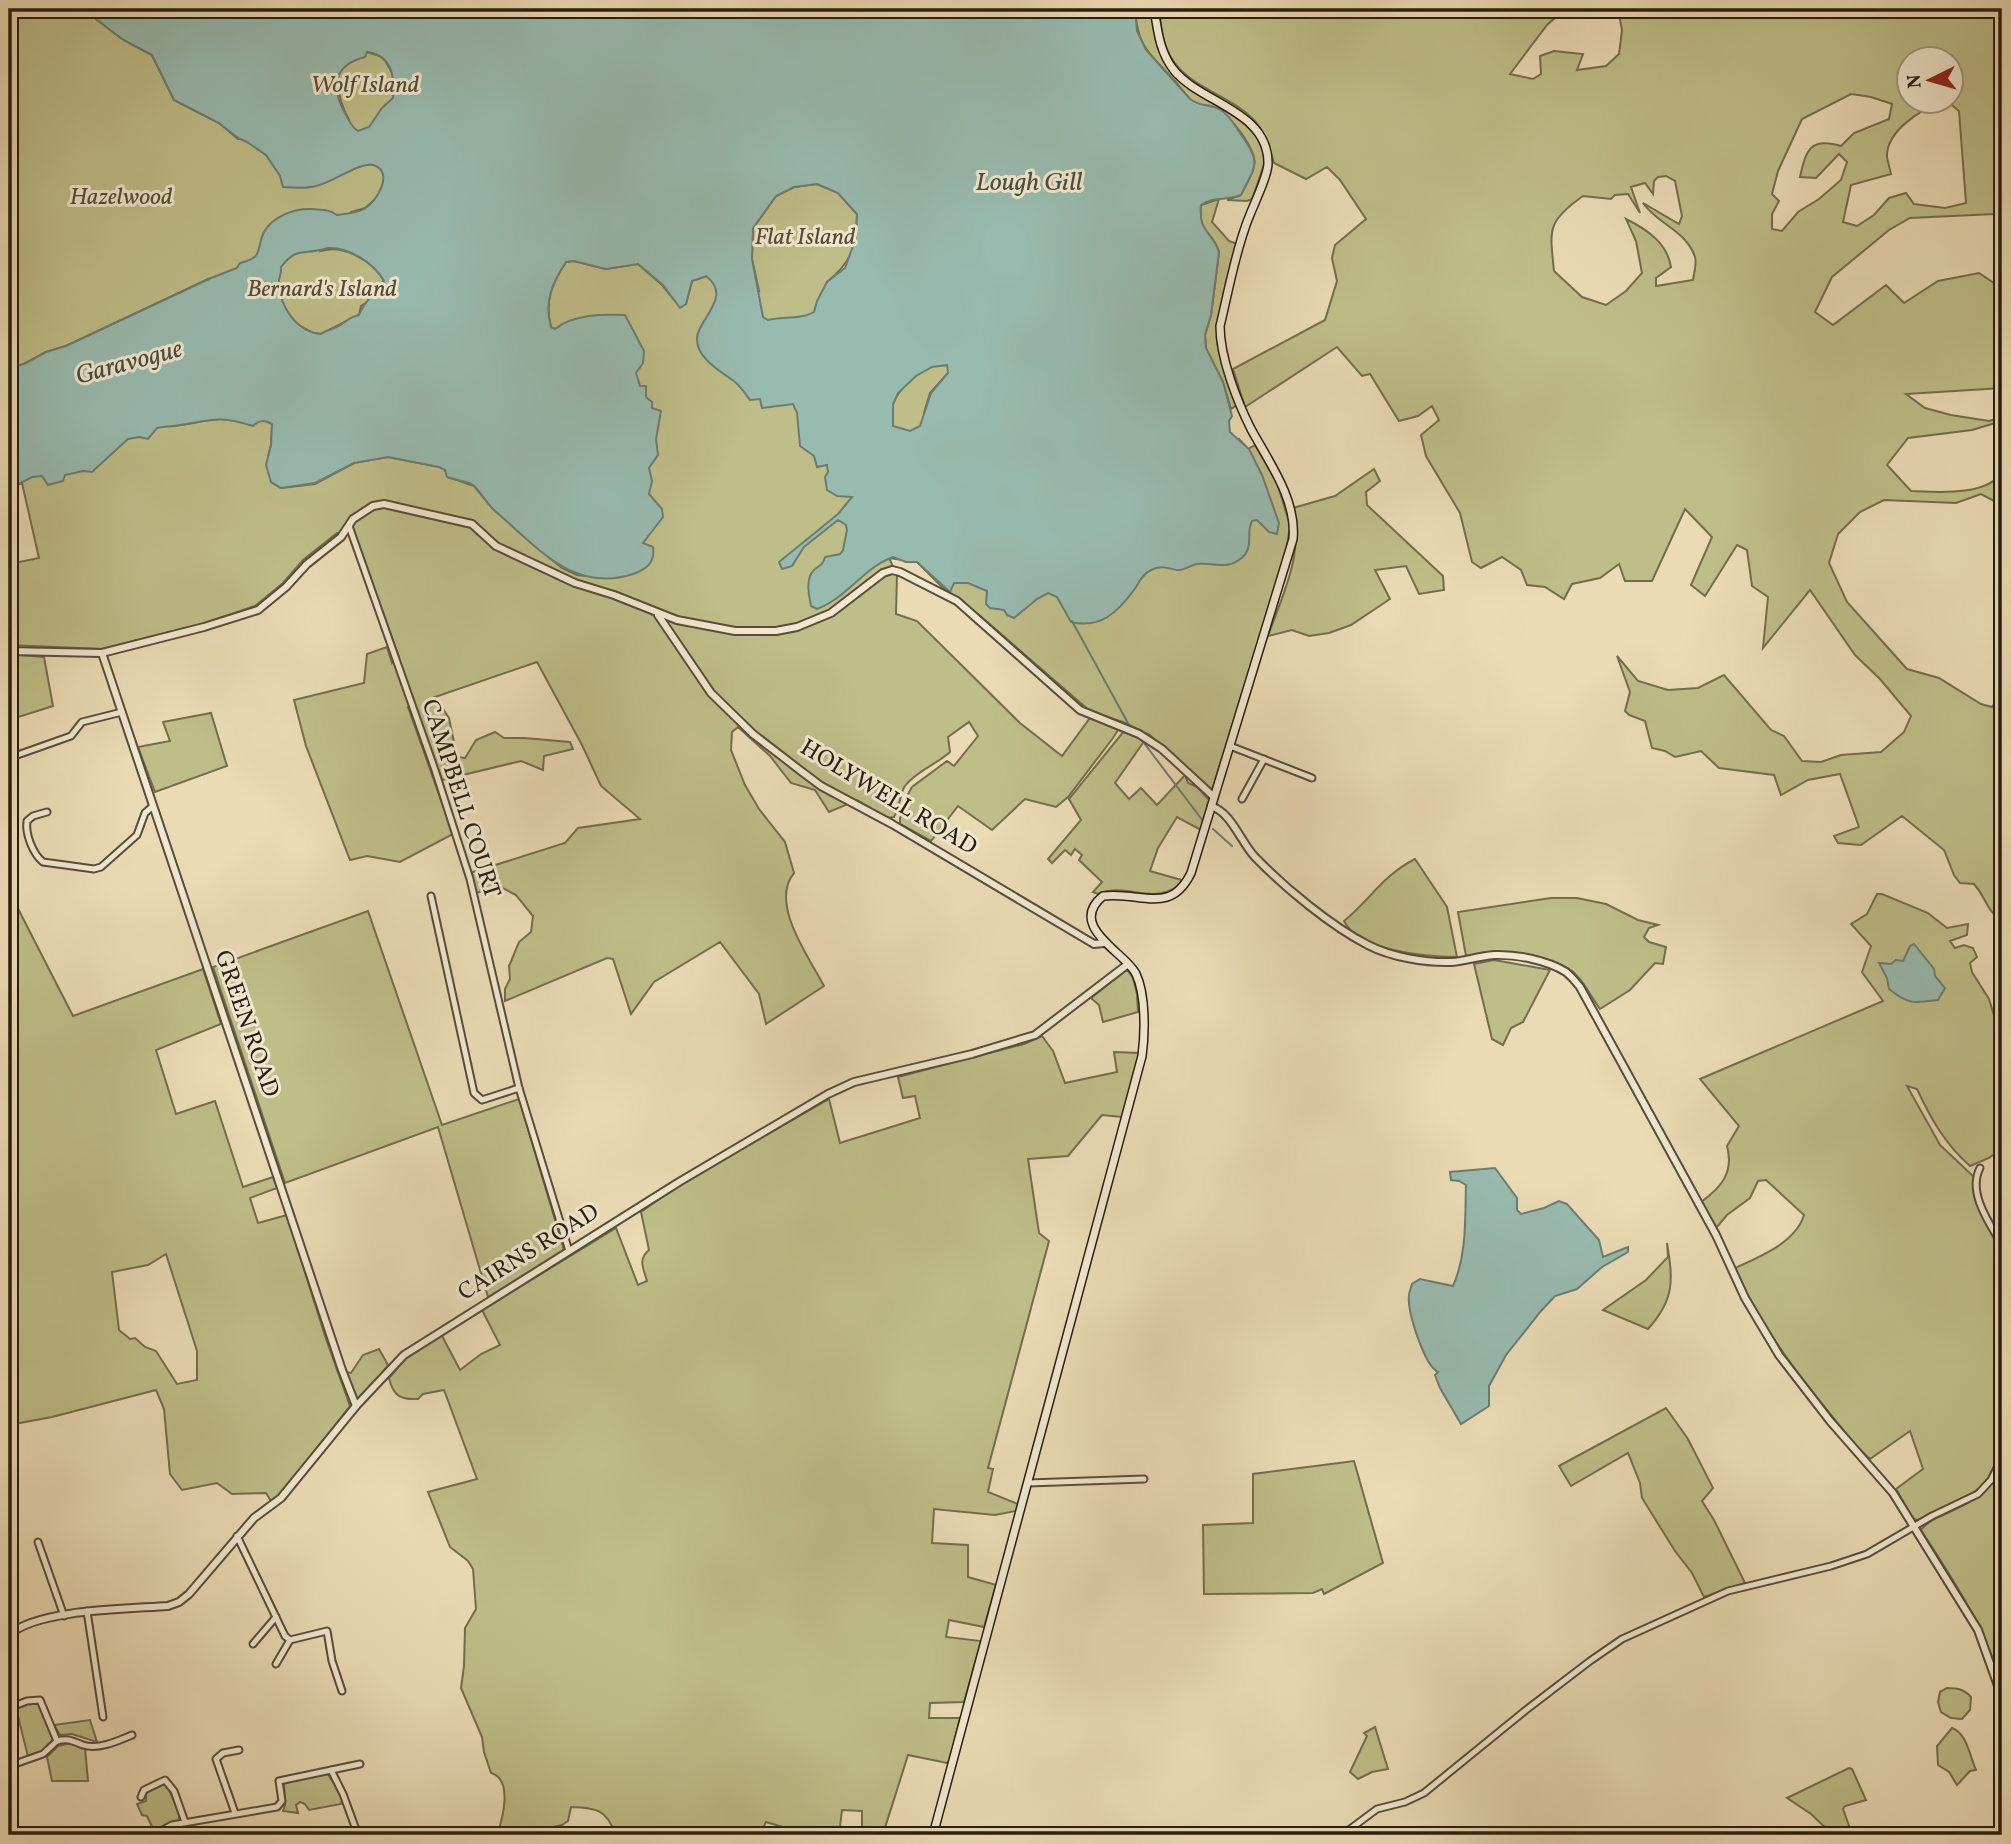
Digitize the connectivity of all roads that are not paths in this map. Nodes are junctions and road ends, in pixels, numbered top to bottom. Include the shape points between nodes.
1 (1154, 9) edge
2 (349, 526) junction
3 (657, 613) junction
4 (9, 651) edge
5 (102, 653) junction
6 (122, 712) junction
7 (1230, 746) junction
8 (9, 758) edge
9 (1264, 760) junction
10 (1312, 778) dead end
11 (1214, 797) junction
12 (1242, 799) dead end
13 (153, 806) junction
14 (1211, 806) junction
15 (47, 812) dead end
16 (431, 896) dead end
17 (1104, 943) junction
18 (1128, 964) junction
19 (519, 1088) junction
20 (1980, 1168) dead end
21 (2002, 1245) edge
22 (569, 1251) junction
23 (2002, 1397) edge
24 (356, 1406) junction
25 (2002, 1430) edge
26 (2002, 1449) edge
27 (1144, 1479) dead end
28 (1028, 1483) junction
29 (1914, 1526) junction
30 (237, 1536) junction
31 (38, 1542) dead end
32 (88, 1611) junction
33 (64, 1615) junction
34 (276, 1617) junction
35 (9, 1635) edge
36 (290, 1640) junction
37 (253, 1644) dead end
38 (276, 1664) dead end
39 (342, 1691) dead end
40 (2002, 1697) edge
41 (9, 1708) edge
42 (103, 1717) dead end
43 (132, 1735) dead end
44 (57, 1741) junction
45 (239, 1750) dead end
46 (360, 1764) dead end
47 (9, 1766) edge
48 (331, 1770) junction
49 (141, 1797) dead end
50 (235, 1813) junction
51 (185, 1822) junction
52 (2002, 1833) edge
53 (153, 1835) edge
54 (358, 1835) edge
55 (933, 1835) edge
56 (1342, 1835) edge
57 (1995, 1835) edge

1 - 7 main road via 1160,48 1175,71 1252,125 1268,161 1243,231 1220,341 1244,414 1281,484 1294,526
2 - 3 street via 363,512 384,504 455,518 472,524 496,546 536,566
2 - 5 street via 258,610
2 - 19 street, CAMPBELL COURT via 470,879
3 - 11 street via 734,631 776,631 831,613 883,573 900,572 957,601 1080,710 1139,734
3 - 17 street, HOLYWELL ROAD via 711,693 817,783 1094,944
4 - 5 street
5 - 6 street, GREEN ROAD
6 - 8 street via 82,722 71,736
6 - 13 street, GREEN ROAD
7 - 9 street
7 - 11 main road
9 - 10 street
9 - 12 street
11 - 14 main road
13 - 15 street via 145,813 137,835 94,869 38,859 27,821
13 - 24 street, GREEN ROAD
14 - 17 main road via 1191,873 1177,894 1152,899 1112,895 1096,901 1093,920
14 - 29 street via 1226,814 1255,857 1283,883 1367,945 1433,961 1510,956 1567,972 1588,998 1779,1355 1893,1493
16 - 19 street via 474,1093 482,1100
17 - 18 main road
18 - 22 street, CAIRNS ROAD via 1035,1035 853,1082
18 - 28 main road via 1141,995 1143,1056
19 - 22 street, CAMPBELL COURT
20 - 21 street via 1980,1203
22 - 24 street, CAIRNS ROAD via 404,1355
23 - 25 street
24 - 30 street, CAIRNS ROAD via 281,1498
26 - 29 street via 1985,1488
27 - 28 street
28 - 55 main road
29 - 40 street via 1978,1630
29 - 56 street via 1861,1557 1728,1591 1622,1639 1424,1793 1377,1809
30 - 32 street, CAIRNS ROAD via 179,1602
30 - 34 street
31 - 33 street
32 - 33 street, CAIRNS ROAD
32 - 42 street
33 - 35 street, CAIRNS ROAD via 26,1625
34 - 36 street
34 - 37 street
36 - 38 street
36 - 39 street via 327,1631
41 - 44 street via 40,1700
43 - 44 street via 95,1746 67,1738
44 - 47 street via 43,1754
45 - 50 street via 216,1759
46 - 48 street
48 - 50 street via 279,1781 282,1801 277,1807
48 - 54 street
49 - 51 street via 144,1790 165,1780
50 - 51 street
51 - 53 street
52 - 57 main road

